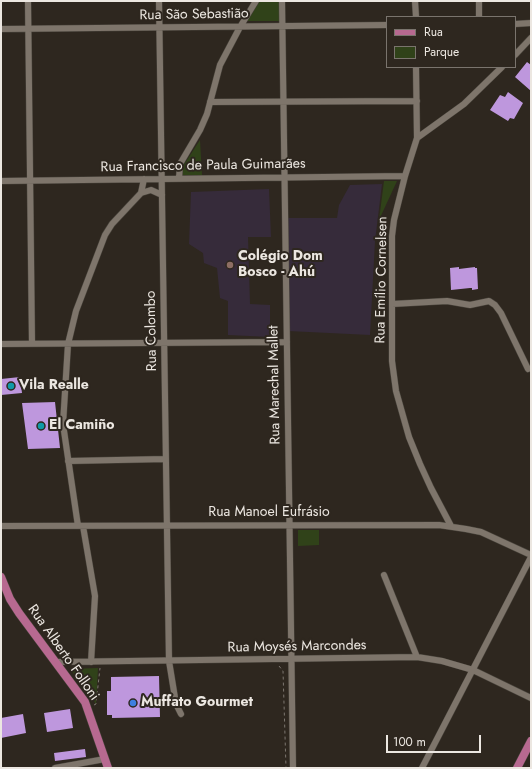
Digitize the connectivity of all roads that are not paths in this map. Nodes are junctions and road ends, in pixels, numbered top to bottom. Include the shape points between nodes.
1 (28, 1) edge
2 (159, 1) edge
3 (256, 1) edge
4 (282, 1) edge
5 (415, 1) edge
6 (478, 1) edge
7 (416, 16) edge
8 (479, 16) edge
9 (531, 23) edge
10 (516, 24) edge
11 (386, 25) edge
12 (240, 26) junction
13 (282, 26) junction
14 (159, 28) junction
15 (1, 29) edge
16 (28, 29) junction
17 (531, 38) edge
18 (516, 53) edge
19 (416, 68) edge
20 (501, 68) edge
21 (417, 101) junction
22 (210, 102) junction
23 (283, 102) junction
24 (417, 138) junction
25 (405, 176) junction
26 (284, 178) junction
27 (144, 179) junction
28 (162, 179) junction
29 (179, 179) junction
30 (30, 180) junction
31 (1, 181) edge
32 (141, 193) junction
33 (162, 195) junction
34 (392, 304) junction
35 (287, 342) junction
36 (164, 343) junction
37 (1, 344) edge
38 (32, 344) junction
39 (68, 344) junction
40 (528, 369) dead end
41 (166, 459) junction
42 (68, 461) junction
43 (289, 525) junction
44 (1, 526) edge
45 (81, 526) junction
46 (167, 526) junction
47 (451, 526) junction
48 (531, 556) edge
49 (384, 575) dead end
50 (1, 577) edge
51 (417, 657) junction
52 (291, 659) junction
53 (169, 661) junction
54 (56, 662) junction
55 (92, 662) junction
56 (473, 670) junction
57 (531, 698) edge
58 (181, 714) dead end
59 (531, 741) edge
60 (105, 760) junction
61 (55, 768) edge
62 (108, 768) edge
63 (293, 768) edge
64 (422, 768) edge
65 (518, 768) edge

1 - 16 street
2 - 14 street, Rua Colombo
3 - 12 street
4 - 13 street, Rua Marechal Mallet
5 - 7 street
6 - 8 street
9 - 10 street
11 - 13 street, Rua São Sebastião
12 - 13 street, Rua São Sebastião
12 - 14 street, Rua São Sebastião
12 - 22 street via 220,65
13 - 23 street, Rua Marechal Mallet
14 - 16 street, Rua São Sebastião
14 - 28 street, Rua Colombo
15 - 16 street, Rua São Sebastião
16 - 30 street
17 - 18 street
19 - 21 street, Rua Emílio Cornelsen
20 - 24 street via 464,104
21 - 23 street
21 - 24 street, Rua Emílio Cornelsen
22 - 23 street
22 - 29 street via 200,130 180,164
23 - 26 street, Rua Marechal Mallet
24 - 25 street, Rua Emílio Cornelsen
25 - 26 street, Rua Francisco de Paula Guimarães
25 - 34 street, Rua Emílio Cornelsen via 392,236
26 - 29 street, Rua Francisco de Paula Guimarães
26 - 35 street, Rua Marechal Mallet
27 - 28 street, Rua Francisco de Paula Guimarães
27 - 30 street, Rua Francisco de Paula Guimarães
27 - 32 street
28 - 29 street, Rua Francisco de Paula Guimarães
28 - 33 street, Rua Colombo
30 - 31 street, Rua Francisco de Paula Guimarães
30 - 38 street
32 - 33 street via 151,190
32 - 39 street via 105,235 76,311
33 - 36 street, Rua Colombo
34 - 40 street via 448,301 470,305 489,301 501,313
34 - 47 street, Rua Emílio Cornelsen via 393,376 399,405 430,488
35 - 36 street
35 - 43 street, Rua Marechal Mallet
36 - 39 street
36 - 41 street, Rua Colombo
37 - 38 street
38 - 39 street
39 - 42 street via 62,418
41 - 42 street
41 - 46 street, Rua Colombo
42 - 45 street
43 - 46 street, Rua Manoel Eufrásio
43 - 47 street, Rua Manoel Eufrásio
43 - 52 street, Rua Marechal Mallet
44 - 45 street, Rua Manoel Eufrásio
45 - 46 street, Rua Manoel Eufrásio
45 - 55 street via 95,596
46 - 53 street, Rua Colombo
47 - 48 street, Rua Manoel Eufrásio via 487,534
48 - 56 street
49 - 51 street
50 - 54 main road, Rua Alberto Folloni via 19,613
51 - 52 street, Rua Moysés Marcondes
51 - 56 street, Rua Moysés Marcondes
52 - 53 street, Rua Moysés Marcondes
52 - 63 street, Rua Marechal Mallet
53 - 55 street, Rua Moysés Marcondes
53 - 58 street, Rua Colombo via 176,704
54 - 55 street, Rua Moysés Marcondes
54 - 60 main road, Rua Alberto Folloni via 89,709
56 - 57 street, Rua Moysés Marcondes
56 - 64 street
59 - 65 main road
60 - 61 street
60 - 62 main road, Rua Alberto Folloni

